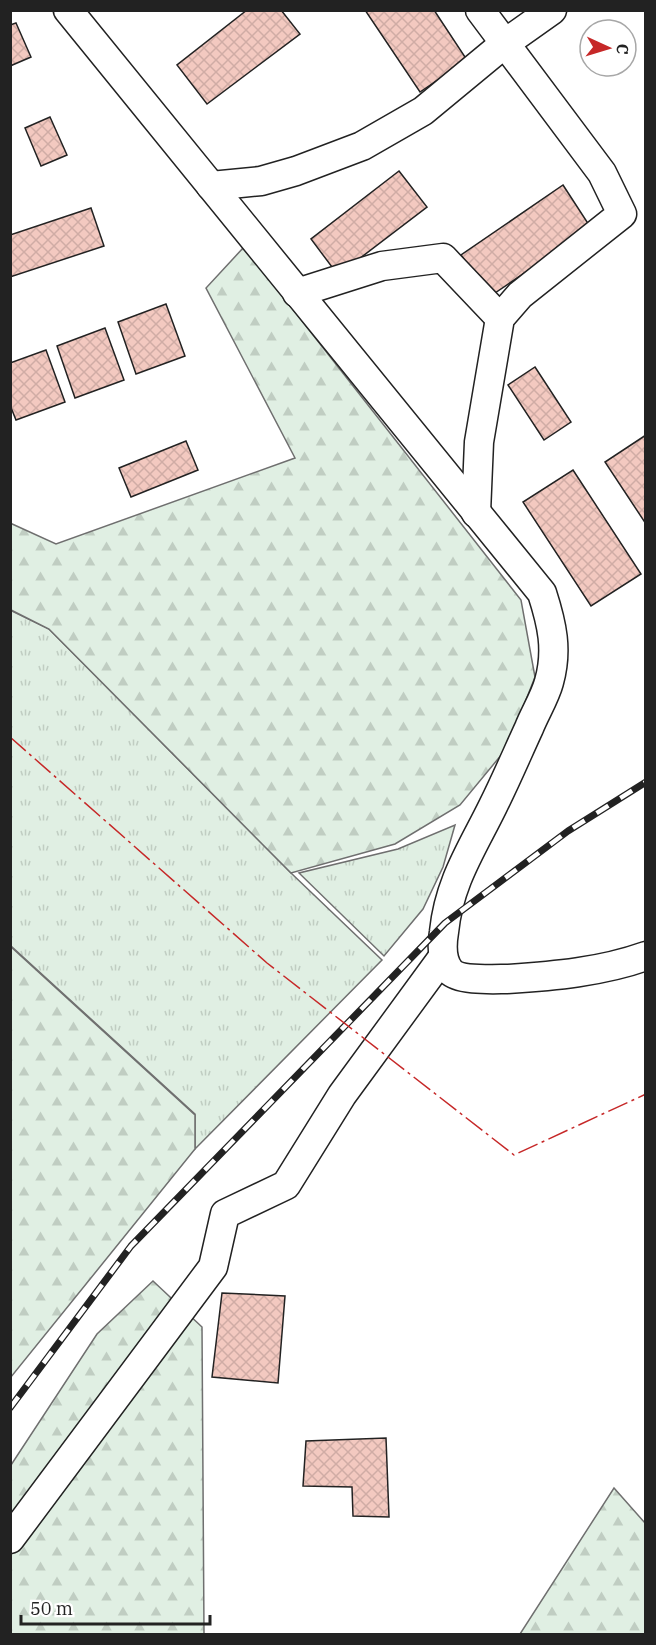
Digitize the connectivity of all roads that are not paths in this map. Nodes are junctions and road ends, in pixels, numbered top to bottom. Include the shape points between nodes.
1 (68, 10) edge
2 (480, 10) edge
3 (552, 10) edge
4 (504, 44) junction
5 (211, 186) junction
6 (297, 292) junction
7 (500, 318) junction
8 (476, 513) junction
9 (645, 956) edge
10 (443, 957) junction
11 (10, 1539) edge

1 - 5 street
2 - 4 street
3 - 4 street
4 - 5 street via 423,111 362,146 261,181
4 - 7 street via 602,173 622,214 520,295
5 - 6 street
6 - 7 street via 382,266 443,258
6 - 8 street
7 - 8 street via 479,442
8 - 10 street via 542,593 554,640 554,660 548,684 453,886 442,940
9 - 10 street via 583,972 494,979 456,975
10 - 11 street via 342,1095 286,1185 225,1214 213,1267

